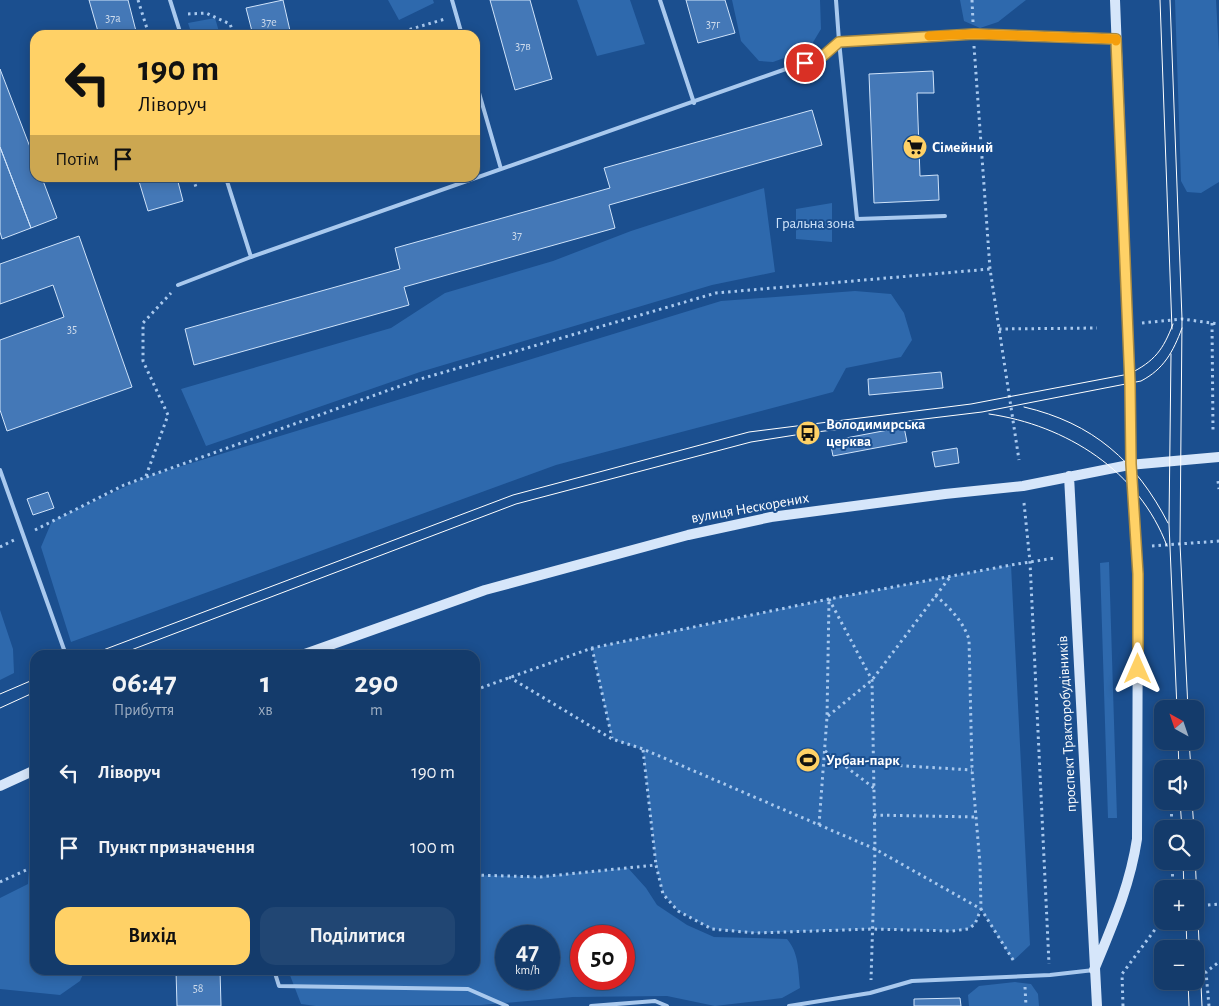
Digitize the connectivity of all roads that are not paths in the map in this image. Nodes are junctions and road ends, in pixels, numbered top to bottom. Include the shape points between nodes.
1 (170, 0) edge
2 (452, 0) edge
3 (660, 0) edge
4 (836, 0) edge
5 (1115, 0) edge
6 (179, 30) edge
7 (460, 30) edge
8 (1116, 39) junction
9 (839, 42) junction
10 (480, 97) edge
11 (694, 103) junction
12 (501, 169) junction
13 (480, 176) edge
14 (227, 182) edge
15 (464, 182) edge
16 (945, 216) dead end
17 (251, 257) junction
18 (178, 285) road end
19 (1219, 457) edge
20 (1131, 464) junction
21 (0, 470) edge
22 (1069, 476) junction
23 (64, 650) edge
24 (316, 650) edge
25 (30, 772) edge
26 (0, 786) edge
27 (1094, 970) junction
28 (276, 975) edge
29 (507, 1006) edge
30 (591, 1006) edge
31 (667, 1006) edge
32 (789, 1006) edge
33 (1097, 1006) edge

1 - 6 lane
2 - 7 lane
3 - 11 lane
4 - 9 lane
5 - 8 main road, проспект Тракторобудівників
8 - 9 lane via 974,34
8 - 20 main road, проспект Тракторобудівників
9 - 11 lane via 823,56
9 - 16 lane via 857,219
10 - 12 lane
11 - 12 lane
12 - 13 lane
14 - 17 lane
15 - 17 lane
17 - 18 lane
19 - 20 main road, вулиця Нескорених
20 - 22 main road, вулиця Нескорених
20 - 27 main road, проспект Тракторобудівників via 1138,574 1137,839 1125,895
21 - 23 lane
22 - 24 main road, вулиця Нескорених via 1023,486 771,517 688,535 485,590
22 - 27 main road, проспект Тракторобудівників
25 - 26 main road
27 - 32 lane via 912,981 870,993
27 - 33 main road, проспект Тракторобудівників
28 - 29 lane via 279,986 468,989
30 - 31 lane via 655,1001

